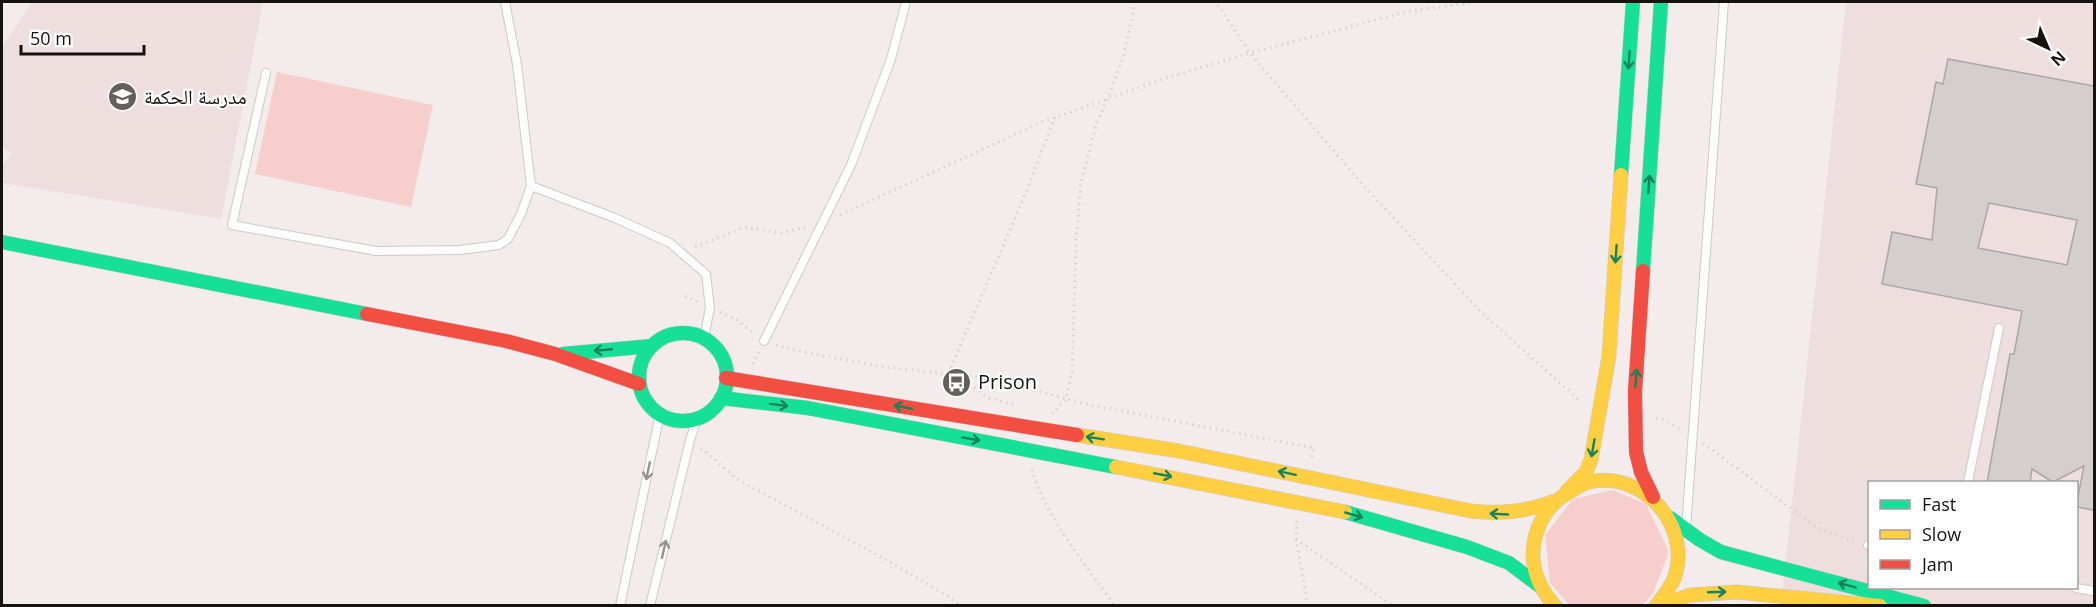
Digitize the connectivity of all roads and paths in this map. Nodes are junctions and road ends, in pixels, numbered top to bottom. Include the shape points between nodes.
1 (504, 2) edge
2 (906, 2) edge
3 (1135, 2) edge
4 (1216, 2) edge
5 (1476, 2) edge
6 (1633, 2) edge
7 (1661, 2) edge
8 (1724, 2) edge
9 (1250, 53) junction
10 (266, 73) dead end
11 (1108, 98) junction
12 (1055, 117) junction
13 (926, 174) dead end
14 (531, 186) junction
15 (2, 242) edge
16 (686, 296) dead end
17 (710, 308) junction
18 (1999, 328) dead end
19 (704, 338) junction
20 (764, 341) junction
21 (652, 346) junction
22 (555, 354) junction
23 (948, 374) junction
24 (726, 378) junction
25 (745, 380) junction
26 (639, 384) junction
27 (721, 398) junction
28 (1066, 399) junction
29 (1600, 405) junction
30 (1020, 406) dead end
31 (1636, 413) junction
32 (660, 414) junction
33 (697, 419) junction
34 (1044, 431) junction
35 (1694, 435) junction
36 (690, 440) junction
37 (1038, 451) junction
38 (1305, 477) junction
39 (1968, 481) edge
40 (1567, 491) junction
41 (1653, 497) junction
42 (1555, 501) junction
43 (1299, 502) junction
44 (1670, 518) junction
45 (1686, 529) junction
46 (1296, 538) junction
47 (1868, 545) edge
48 (1541, 587) junction
49 (2078, 588) edge
50 (2094, 591) edge
51 (1689, 600) edge
52 (620, 606) edge
53 (651, 606) edge
54 (960, 606) edge
55 (1115, 606) edge
56 (1308, 606) edge
57 (1393, 606) edge
58 (1555, 606) edge
59 (1658, 606) edge
60 (1880, 606) edge
61 (1924, 606) edge

1 - 14 lane via 517,64
2 - 20 lane via 891,59 851,165
3 - 11 path via 1124,55
4 - 9 path
5 - 9 path via 1410,11
6 -> 29 main road via 1609,356
31 -> 7 main road
8 - 35 lane
9 - 11 path
9 - 29 path via 1363,185 1482,313 1577,400
10 - 14 lane via 232,225 376,251 481,248 499,245 508,238
11 - 12 path
11 - 28 path via 1097,122 1082,182 1071,372
12 - 13 path
12 - 23 path
14 - 17 lane via 670,243 706,274
15 - 22 main road via 495,338
16 - 17 path
17 - 19 lane
17 - 20 path via 737,320
18 - 39 lane
19 - 21 main road via 677,333
19 - 24 main road via 723,358
20 - 23 path via 885,367
20 - 25 path
21 -> 22 main road
21 - 26 main road via 639,370
22 - 26 main road
23 - 28 path via 992,379
23 - 30 path via 989,398
24 - 25 main road
24 - 27 main road
34 -> 25 main road
26 - 32 main road via 644,399
27 - 33 main road
27 -> 37 main road via 808,408
28 - 34 path via 1051,415
28 - 38 path via 1314,448
29 -> 40 main road via 1591,460 1586,472
31 - 35 path via 1664,420
31 - 41 main road via 1636,452
32 - 33 main road via 682,421
32 -> 52 lane
33 - 36 lane
38 -> 34 main road via 1179,451
35 - 45 lane
35 - 47 path via 1816,527
53 -> 36 lane
36 - 54 path via 737,479 899,567
37 -> 43 main road
37 - 55 path via 1032,469 1047,506
42 -> 38 main road via 1532,511 1505,515
40 - 41 main road via 1588,482 1611,480 1633,485
40 - 42 main road
41 - 44 main road
42 - 48 main road via 1541,520 1534,542 1534,565
43 - 46 path
43 -> 48 main road via 1467,547 1509,563
44 - 45 main road
44 - 59 main road via 1678,539 1678,561 1673,582
61 -> 45 main road via 1721,552
46 - 56 path
46 - 57 path
48 - 58 main road
49 - 50 lane
51 - 59 main road
51 -> 60 main road via 1737,592

